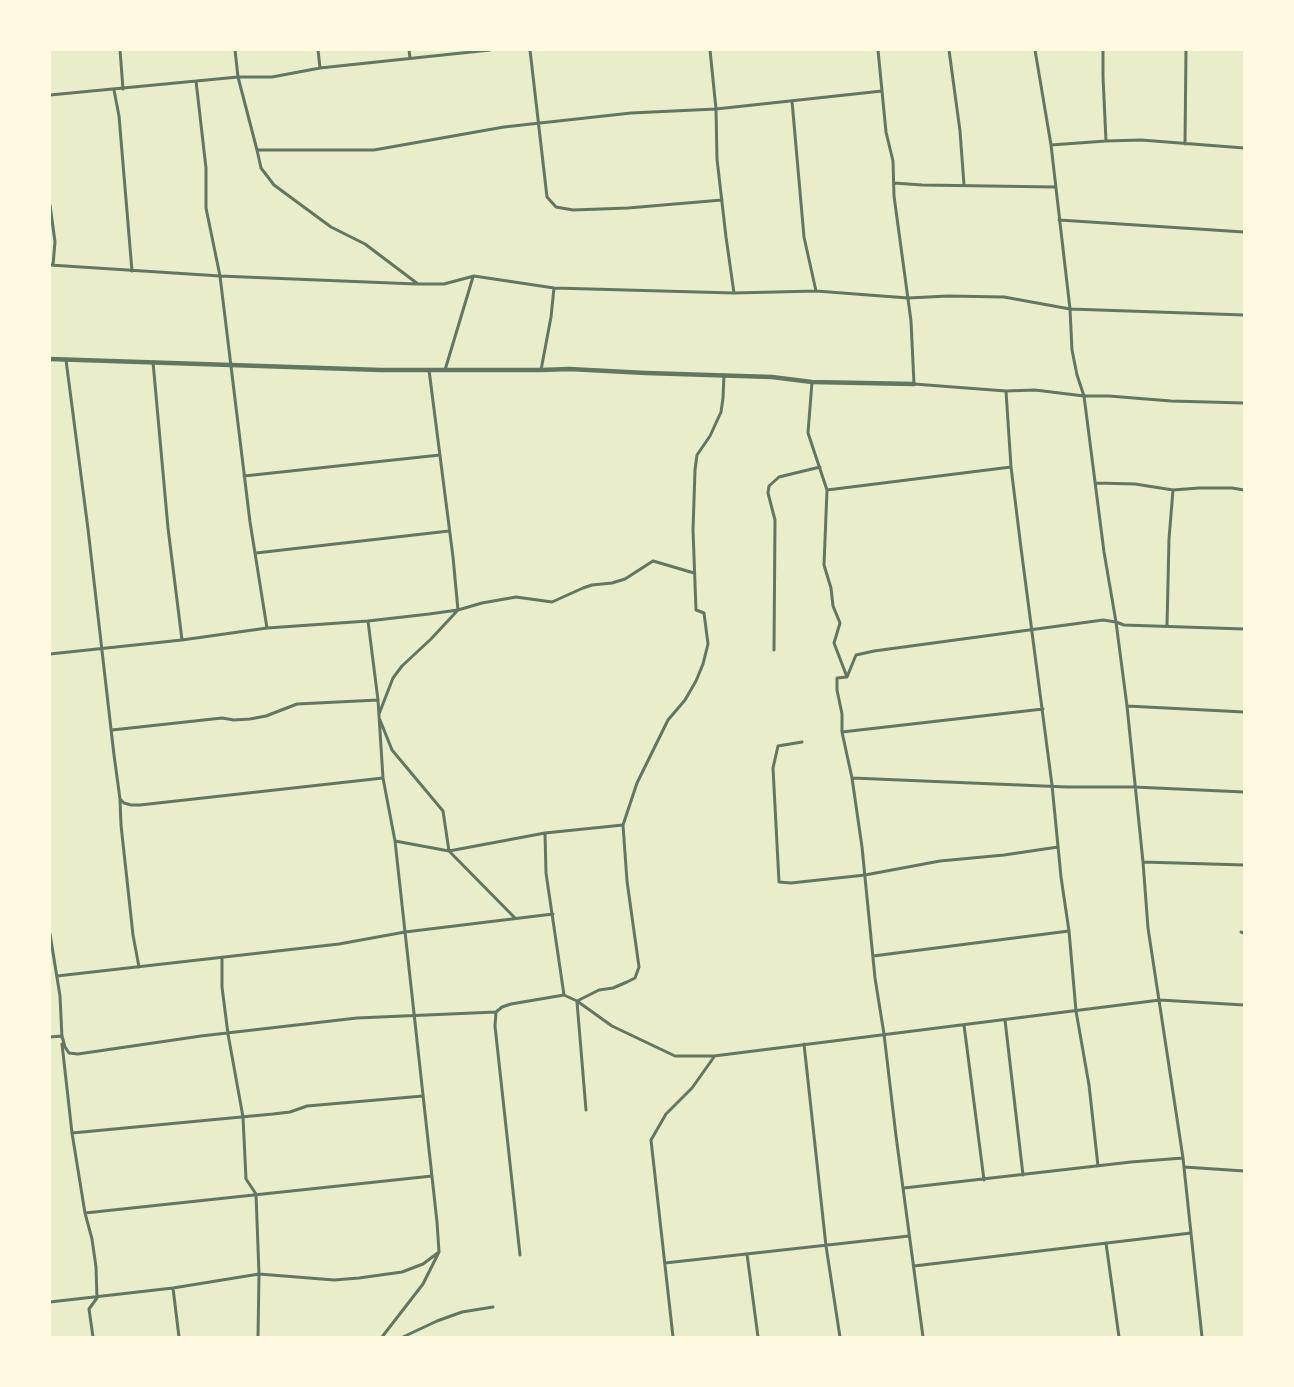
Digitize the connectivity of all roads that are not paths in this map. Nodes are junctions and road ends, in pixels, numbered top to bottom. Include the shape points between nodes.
1 (120, 50) edge
2 (235, 50) edge
3 (318, 50) edge
4 (409, 50) edge
5 (490, 50) edge
6 (530, 50) edge
7 (710, 50) edge
8 (878, 50) edge
9 (950, 50) edge
10 (1035, 50) edge
11 (1103, 50) edge
12 (1186, 50) edge
13 (410, 58) junction
14 (320, 68) junction
15 (238, 77) junction
16 (196, 81) junction
17 (123, 89) junction
18 (114, 90) junction
19 (882, 91) junction
20 (50, 95) edge
21 (792, 101) junction
22 (716, 109) junction
23 (538, 123) junction
24 (1106, 141) junction
25 (1185, 144) junction
26 (1051, 145) junction
27 (1244, 148) edge
28 (257, 150) junction
29 (894, 182) junction
30 (964, 185) junction
31 (1055, 187) junction
32 (722, 200) junction
33 (50, 206) edge
34 (1059, 220) junction
35 (1244, 232) edge
36 (52, 265) edge
37 (132, 271) junction
38 (220, 276) junction
39 (474, 276) junction
40 (418, 284) junction
41 (554, 288) junction
42 (816, 291) junction
43 (734, 293) junction
44 (908, 298) junction
45 (1070, 309) junction
46 (1244, 315) edge
47 (50, 359) edge
48 (66, 359) junction
49 (153, 362) junction
50 (232, 365) junction
51 (429, 370) junction
52 (445, 370) junction
53 (541, 370) junction
54 (724, 375) junction
55 (812, 382) junction
56 (914, 384) junction
57 (1006, 391) junction
58 (1084, 396) junction
59 (1244, 403) edge
60 (440, 455) junction
61 (1011, 466) junction
62 (820, 467) junction
63 (244, 476) junction
64 (1096, 483) junction
65 (827, 490) junction
66 (1173, 490) junction
67 (1244, 490) edge
68 (449, 531) junction
69 (256, 553) junction
70 (694, 573) junction
71 (458, 610) junction
72 (368, 620) junction
73 (1116, 622) junction
74 (1168, 626) junction
75 (267, 628) junction
76 (1032, 629) junction
77 (1244, 629) edge
78 (182, 640) junction
79 (102, 649) junction
80 (774, 650) dead end
81 (50, 654) edge
82 (847, 677) junction
83 (378, 700) junction
84 (1127, 706) junction
85 (1042, 709) junction
86 (1244, 712) edge
87 (378, 716) junction
88 (112, 730) junction
89 (842, 732) junction
90 (802, 742) dead end
91 (383, 778) junction
92 (852, 778) junction
93 (1052, 785) junction
94 (1134, 787) junction
95 (1244, 792) edge
96 (120, 799) junction
97 (622, 825) junction
98 (545, 832) junction
99 (395, 842) junction
100 (1058, 847) junction
101 (449, 851) junction
102 (1143, 862) junction
103 (1244, 865) edge
104 (865, 875) junction
105 (553, 914) junction
106 (515, 918) junction
107 (1069, 931) junction
108 (405, 932) junction
109 (50, 934) edge
110 (51, 947) edge
111 (873, 956) junction
112 (222, 958) junction
113 (139, 967) junction
114 (57, 976) junction
115 (564, 994) junction
116 (1160, 1000) junction
117 (577, 1001) junction
118 (1244, 1005) edge
119 (1076, 1011) junction
120 (496, 1012) junction
121 (414, 1016) junction
122 (1005, 1020) junction
123 (964, 1025) junction
124 (228, 1034) junction
125 (884, 1034) junction
126 (62, 1036) junction
127 (50, 1037) edge
128 (804, 1044) junction
129 (714, 1056) junction
130 (423, 1096) junction
131 (586, 1110) dead end
132 (243, 1117) junction
133 (72, 1133) junction
134 (1183, 1158) junction
135 (1098, 1166) junction
136 (1184, 1167) junction
137 (1244, 1171) edge
138 (432, 1176) junction
139 (1023, 1176) junction
140 (984, 1180) junction
141 (904, 1188) junction
142 (256, 1194) junction
143 (85, 1213) junction
144 (1191, 1233) junction
145 (909, 1236) junction
146 (1106, 1243) junction
147 (826, 1246) junction
148 (439, 1252) junction
149 (520, 1254) dead end
150 (747, 1254) junction
151 (664, 1263) junction
152 (914, 1266) junction
153 (259, 1274) junction
154 (173, 1288) junction
155 (97, 1298) junction
156 (50, 1302) edge
157 (493, 1307) dead end
158 (93, 1337) edge
159 (178, 1337) edge
160 (258, 1337) edge
161 (382, 1337) edge
162 (403, 1337) edge
163 (674, 1337) edge
164 (758, 1337) edge
165 (840, 1337) edge
166 (923, 1337) edge
167 (1114, 1337) edge
168 (1119, 1337) edge
169 (1202, 1337) edge

1 - 17 street
2 - 15 street
3 - 14 street
4 - 13 street
5 - 13 street
6 - 23 street
7 - 22 street
8 - 19 street
9 - 30 street
10 - 26 street
11 - 24 street
12 - 25 street
13 - 14 street
14 - 15 street via 272,77
15 - 16 street
15 - 28 street
16 - 17 street
16 - 38 street via 206,168 206,208
17 - 18 street
18 - 20 street
18 - 37 street
19 - 21 street
19 - 29 street
21 - 22 street
21 - 42 street via 804,237
22 - 23 street via 630,113
22 - 32 street
23 - 28 street via 374,150
23 - 32 street via 547,197 556,207 573,210
24 - 25 street
24 - 26 street
25 - 27 street
26 - 31 street
28 - 40 street via 261,168 274,185 331,227 365,244
29 - 30 street
29 - 44 street
30 - 31 street
31 - 34 street
32 - 43 street
33 - 36 street via 55,242
34 - 35 street
34 - 45 street
36 - 37 street
37 - 38 street
38 - 40 street
38 - 50 street
39 - 40 street via 444,284
39 - 41 street
39 - 52 street
41 - 43 street
41 - 53 street
42 - 43 street
42 - 44 street
44 - 45 street via 1004,297
44 - 56 street
45 - 46 street
45 - 58 street via 1072,350
47 - 48 street
48 - 49 street
48 - 79 street
49 - 50 street
49 - 78 street
50 - 51 street
50 - 63 street
51 - 52 street
51 - 60 street
52 - 53 street
53 - 54 street
54 - 55 street
54 - 70 street via 721,412 697,454
55 - 56 street
55 - 62 street via 808,433
56 - 57 street
57 - 58 street via 1035,390
57 - 61 street
58 - 59 street
58 - 64 street
60 - 63 street
60 - 68 street
61 - 65 street
61 - 76 street
62 - 65 street
62 - 80 street via 779,477 769,486 775,520
63 - 69 street
64 - 66 street via 1135,484
64 - 73 street
65 - 82 street via 824,565 840,623 834,643
66 - 67 street
66 - 74 street
68 - 69 street
68 - 71 street
69 - 75 street
70 - 71 street via 653,561 625,579 582,588 552,602 516,596
70 - 97 street via 696,610 704,613 708,637 703,664 685,700 668,720 636,784
71 - 72 street
71 - 87 street via 402,666 393,678
72 - 75 street
72 - 83 street
73 - 74 street
73 - 76 street via 1103,620
73 - 84 street
74 - 77 street
75 - 78 street
76 - 82 street via 856,655
76 - 85 street
78 - 79 street
79 - 81 street
79 - 88 street
82 - 89 street via 837,678
83 - 87 street
83 - 88 street via 298,704 250,719 222,718
84 - 86 street
84 - 94 street
85 - 89 street
85 - 93 street
87 - 91 street
87 - 101 street via 392,750 443,811
88 - 96 street
89 - 92 street
90 - 104 street via 778,746 773,768 779,882
91 - 96 street via 140,805 124,803
91 - 99 street
92 - 93 street
92 - 104 street
93 - 94 street
93 - 100 street
94 - 95 street
94 - 102 street
96 - 113 street
97 - 98 street
97 - 117 street via 639,967 635,978
98 - 101 street
98 - 105 street via 546,873
99 - 101 street
99 - 108 street
100 - 104 street via 940,861
100 - 107 street
101 - 106 street
102 - 103 street
102 - 116 street via 1148,928
104 - 111 street
105 - 106 street
105 - 115 street
106 - 108 street
107 - 111 street
107 - 119 street
108 - 112 street via 339,944
108 - 121 street
109 - 110 street
110 - 114 street
111 - 125 street
112 - 113 street
112 - 124 street
113 - 114 street
114 - 126 street
115 - 117 street
115 - 120 street via 511,1004
116 - 118 street
116 - 119 street
116 - 134 street
117 - 129 street via 612,1026 675,1056
117 - 131 street
119 - 122 street
119 - 135 street
120 - 121 street
120 - 149 street
121 - 124 street via 357,1018
121 - 130 street
122 - 123 street
122 - 139 street
123 - 125 street
123 - 140 street
124 - 126 street via 78,1054 69,1053
124 - 132 street
125 - 128 street
125 - 141 street
126 - 127 street
126 - 133 street
128 - 129 street
128 - 147 street
129 - 151 street via 692,1088 666,1114 651,1140
130 - 132 street via 307,1106 290,1112
130 - 138 street
132 - 133 street
132 - 142 street via 246,1179
133 - 143 street
134 - 135 street
134 - 136 street
135 - 139 street
136 - 137 street
136 - 144 street
138 - 142 street
138 - 148 street
139 - 140 street
140 - 141 street
141 - 145 street
142 - 143 street
142 - 153 street
143 - 155 street via 92,1239
144 - 146 street
144 - 169 street
145 - 147 street
145 - 152 street
146 - 152 street
146 - 168 street
147 - 150 street
147 - 165 street
148 - 153 street via 423,1264 402,1272 359,1278 334,1280
148 - 161 street via 423,1284
150 - 151 street
150 - 164 street
151 - 163 street
152 - 166 street
153 - 154 street
153 - 160 street
154 - 155 street
154 - 159 street
155 - 156 street
155 - 158 street via 89,1309
157 - 162 street via 462,1312
167 - 168 street

